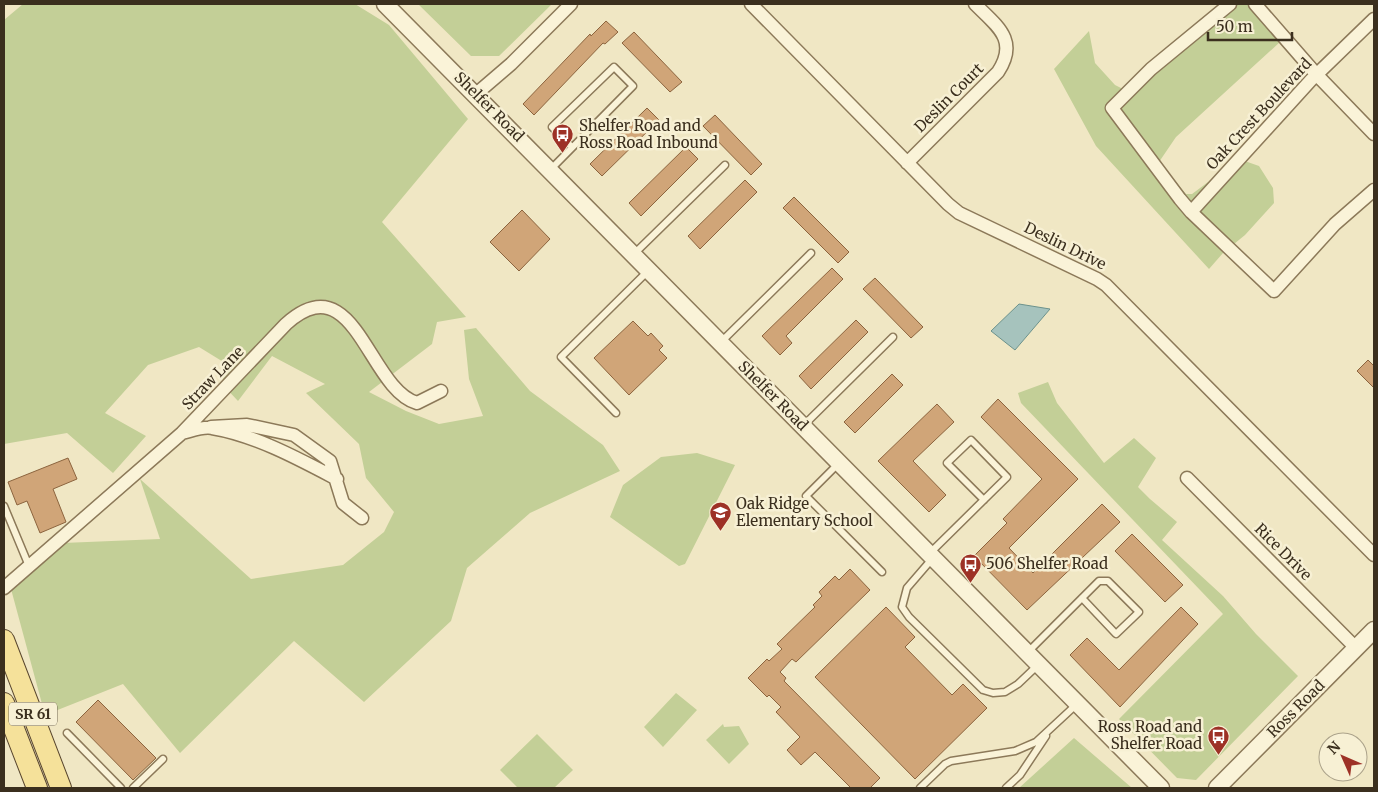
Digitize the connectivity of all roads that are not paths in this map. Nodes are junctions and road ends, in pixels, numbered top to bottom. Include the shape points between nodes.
1 (385, 4) edge
2 (571, 4) edge
3 (751, 4) edge
4 (975, 4) edge
5 (1230, 4) edge
6 (1255, 4) edge
7 (1374, 19) edge
8 (1316, 74) junction
9 (476, 94) junction
10 (1374, 134) edge
11 (572, 147) junction
12 (907, 163) junction
13 (725, 164) dead end
14 (550, 170) junction
15 (1374, 190) edge
16 (1191, 212) junction
17 (811, 253) dead end
18 (634, 254) junction
19 (649, 270) junction
20 (893, 337) dead end
21 (721, 343) junction
22 (441, 391) dead end
23 (616, 413) dead end
24 (803, 426) junction
25 (211, 427) junction
26 (182, 433) junction
27 (839, 463) junction
28 (1187, 478) dead end
29 (337, 479) junction
30 (984, 500) junction
31 (4, 506) edge
32 (362, 518) dead end
33 (1374, 555) edge
34 (931, 556) junction
35 (29, 566) junction
36 (882, 572) dead end
37 (4, 588) edge
38 (1082, 598) junction
39 (1374, 630) edge
40 (4, 640) edge
41 (1356, 648) junction
42 (1032, 659) junction
43 (4, 704) edge
44 (1077, 704) junction
45 (1051, 730) junction
46 (67, 733) dead end
47 (163, 759) dead end
48 (37, 788) edge
49 (62, 788) edge
50 (121, 788) edge
51 (133, 788) edge
52 (920, 788) edge
53 (1006, 788) edge
54 (1161, 788) edge
55 (1217, 788) edge

1 - 9 street, Shelfer Road
2 - 9 street via 512,64
3 - 12 street, Deslin Drive
4 - 12 street, Deslin Court via 1004,35 1008,55 998,72
5 - 16 street via 1157,63 1112,108
6 - 8 street
7 - 8 street, Oak Crest Boulevard
8 - 10 street
8 - 16 street, Oak Crest Boulevard
9 - 14 street, Shelfer Road
11 - 11 lane via 633,86 614,67 552,127
11 - 14 lane
12 - 33 street, Deslin Drive via 959,213 1106,286
13 - 18 lane
14 - 18 street, Shelfer Road
15 - 16 street via 1319,240 1274,291
17 - 21 lane
18 - 19 street, Shelfer Road
19 - 21 street, Shelfer Road
19 - 23 lane via 561,357
20 - 24 lane
21 - 24 street, Shelfer Road
22 - 26 street, Straw Lane via 417,403 400,395 343,316 329,309 314,307 286,324
24 - 27 street, Shelfer Road
25 - 26 street
25 - 29 street via 303,459
25 - 29 street via 247,425 294,435 330,461
26 - 35 street, Straw Lane
27 - 34 street, Shelfer Road
27 - 36 lane via 806,496
28 - 41 street, Rice Drive
29 - 32 street via 343,503
30 - 30 lane via 1008,477 970,440 947,463
30 - 34 lane
31 - 35 lane
34 - 42 street, Shelfer Road
34 - 42 lane via 903,597 902,607 909,617 983,690 1005,692 1018,684
35 - 37 street, Straw Lane
38 - 38 lane via 1099,581 1108,581 1140,612 1116,634
38 - 42 lane
39 - 41 street, Ross Road
40 - 49 main road, SR 61
41 - 55 street, Ross Road
42 - 44 street, Shelfer Road
43 - 48 main road, SR 61
44 - 45 lane
44 - 54 street, Shelfer Road
45 - 52 lane via 1036,742 1016,751 945,764
45 - 53 lane via 1020,775
46 - 50 lane
47 - 51 lane

